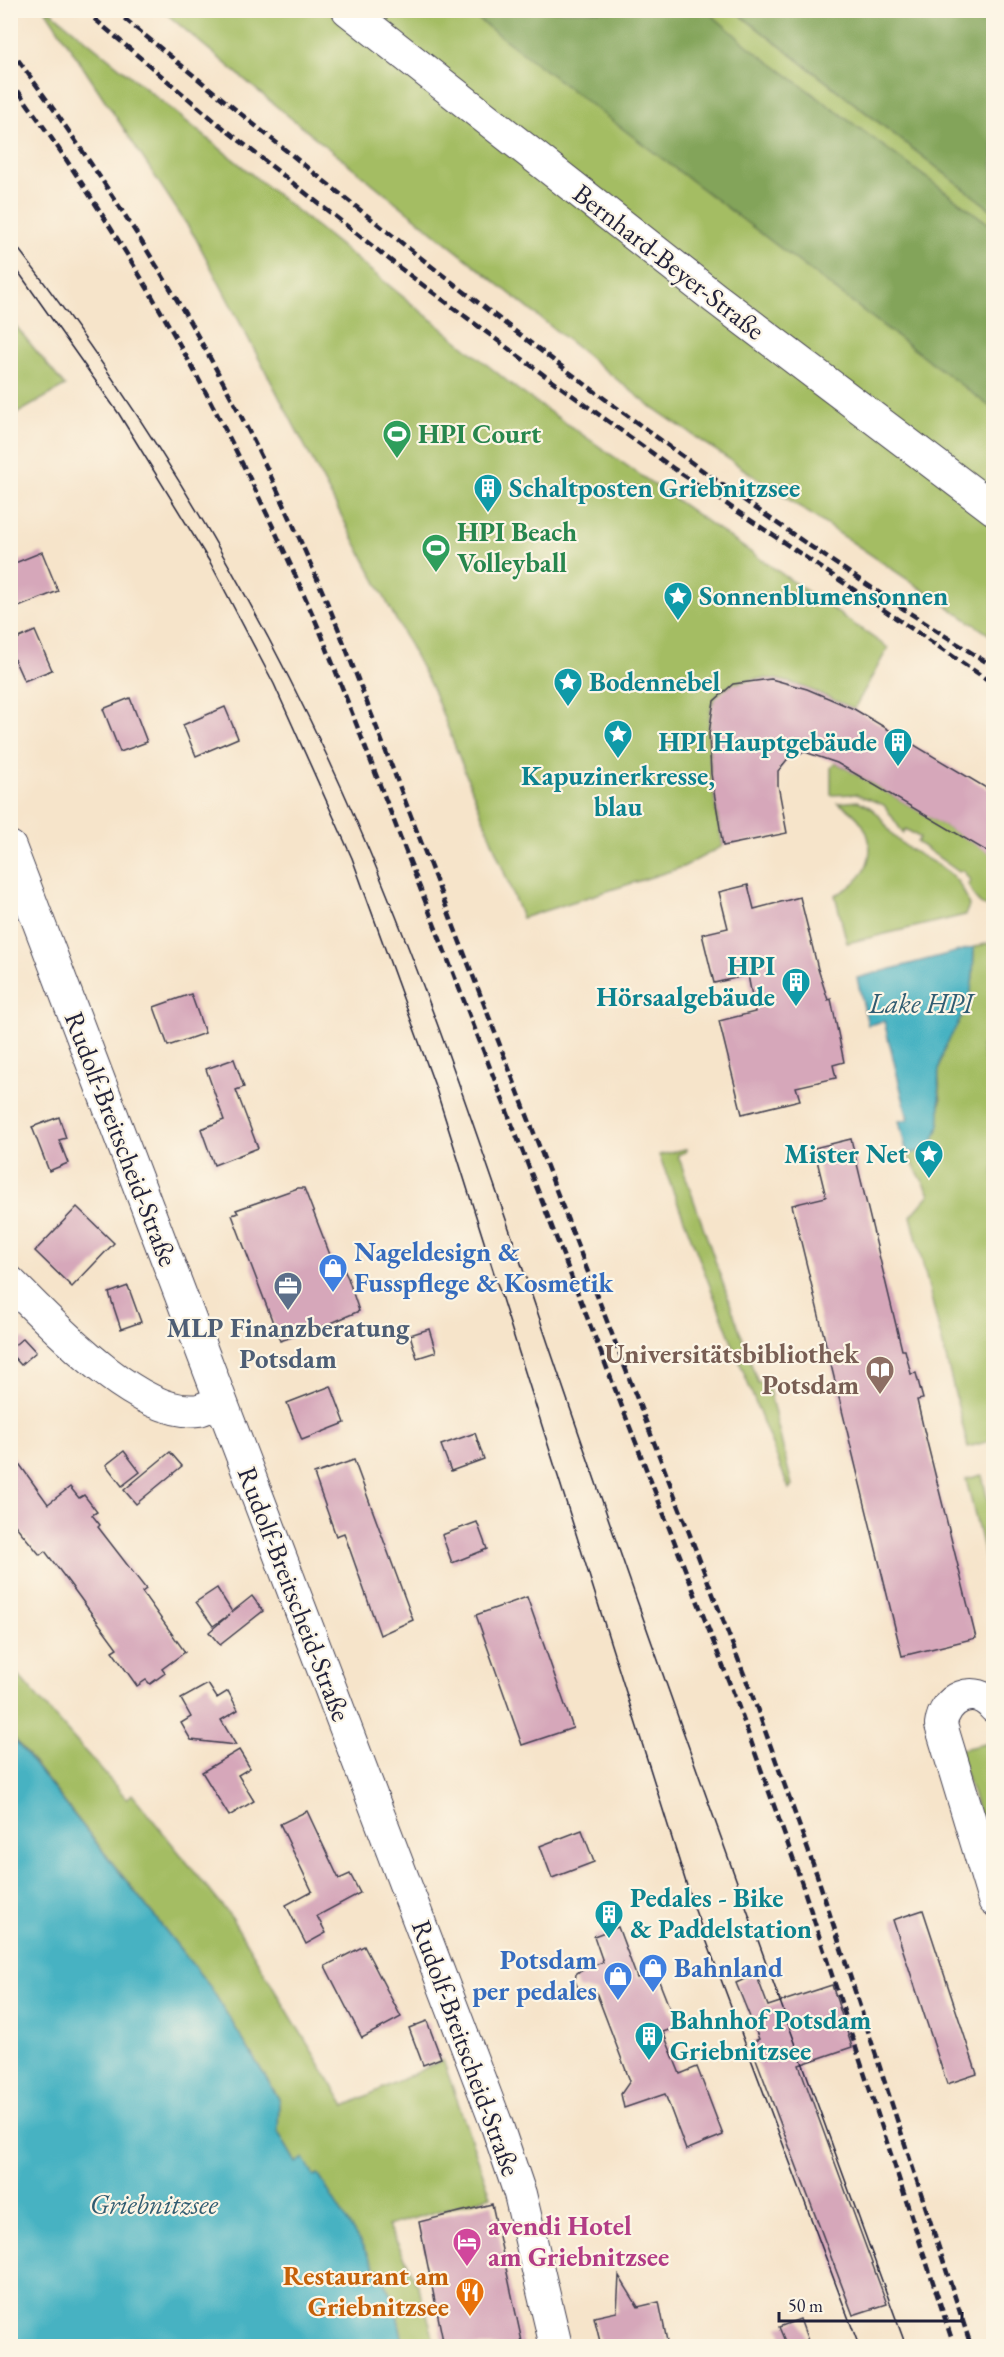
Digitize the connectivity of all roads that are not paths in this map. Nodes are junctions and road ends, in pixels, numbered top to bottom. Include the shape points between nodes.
1 (348, 10) edge
2 (993, 508) edge
3 (10, 847) edge
4 (10, 1282) edge
5 (220, 1401) junction
6 (993, 1707) edge
7 (993, 1900) edge
8 (556, 2346) edge

1 - 2 street, Bernhard-Beyer-Straße via 715,298
3 - 5 street, Rudolf-Breitscheid-Straße
4 - 5 street via 75,1349 128,1386 178,1408 198,1410
5 - 8 street, Rudolf-Breitscheid-Straße via 496,2123 520,2194
6 - 7 street via 983,1697 958,1697 946,1708 941,1725

